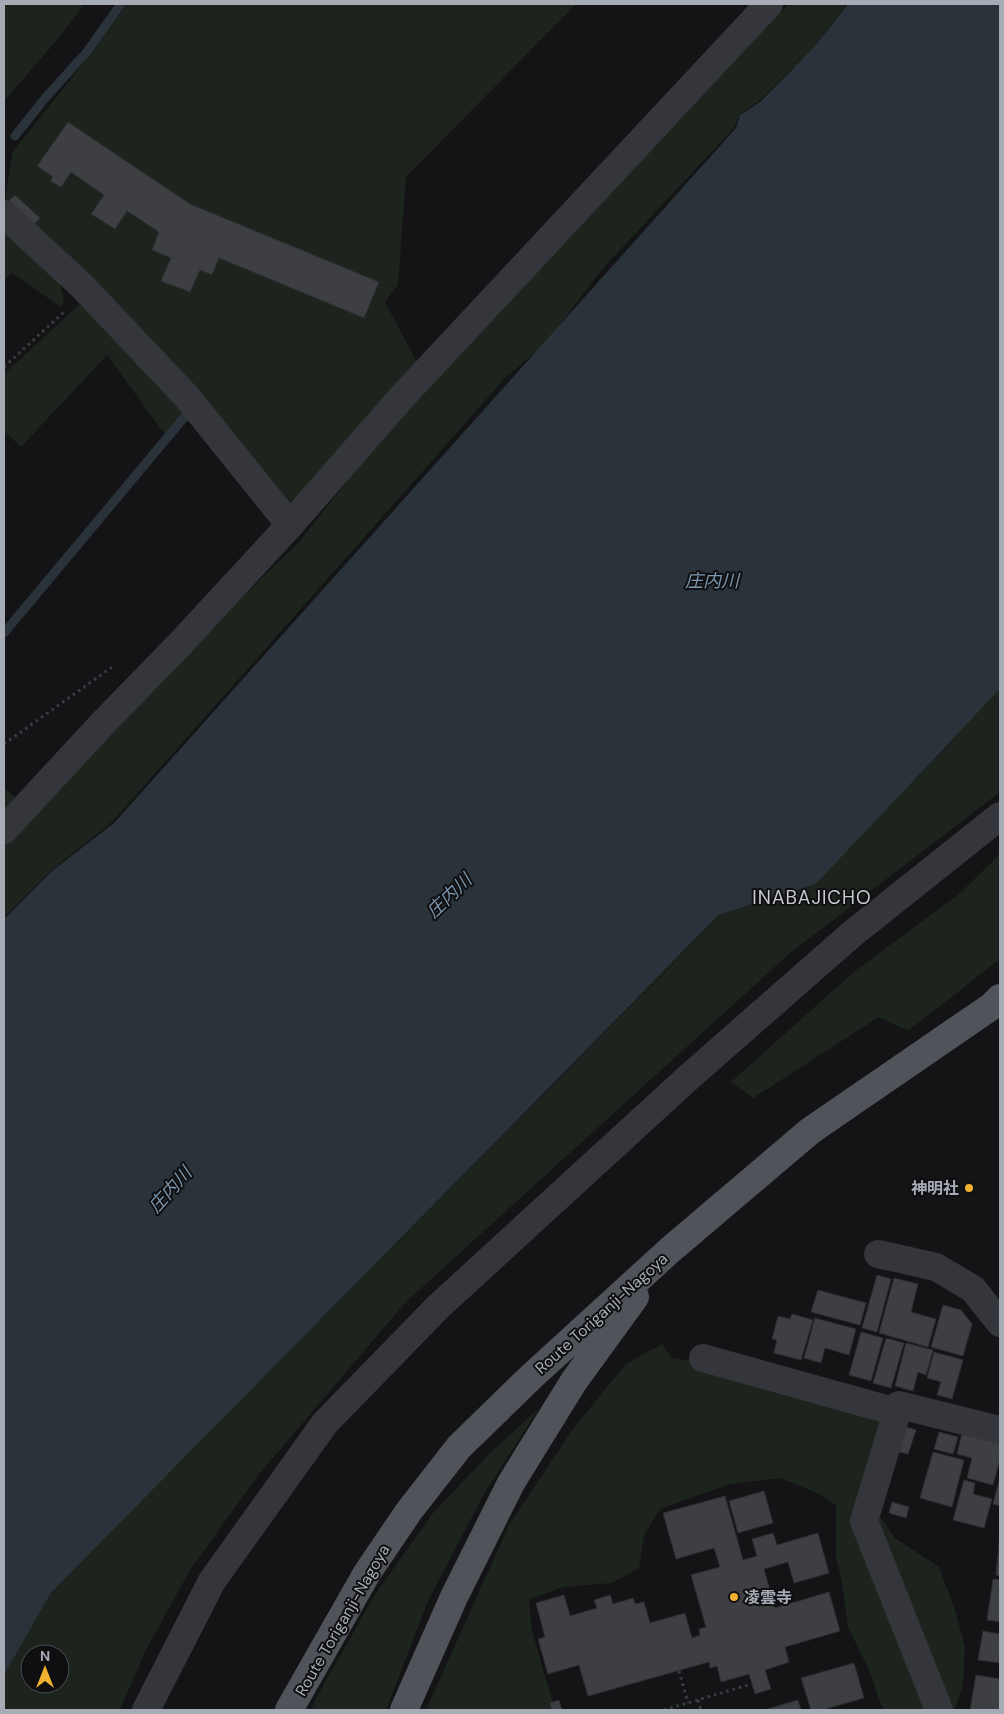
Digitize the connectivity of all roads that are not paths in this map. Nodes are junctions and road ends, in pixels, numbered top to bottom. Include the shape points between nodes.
1 (769, 4) edge
2 (4, 214) edge
3 (290, 525) junction
4 (1000, 816) edge
5 (4, 830) edge
6 (998, 1002) edge
7 (670, 1250) junction
8 (878, 1254) dead end
9 (1000, 1323) edge
10 (703, 1358) dead end
11 (898, 1409) junction
12 (1000, 1430) edge
13 (146, 1710) edge
14 (290, 1710) edge
15 (404, 1710) edge
16 (939, 1710) edge

1 - 3 street via 401,398
2 - 3 street via 82,286 187,397
3 - 5 street
4 - 13 street via 852,934 689,1077 438,1307 325,1423 212,1580
6 - 7 main road, Route Toriganji-Nagoya via 810,1131
7 - 14 main road, Route Toriganji-Nagoya via 459,1447 409,1510 367,1573
7 - 15 main road via 574,1381 511,1483 458,1588
8 - 9 street via 936,1267 973,1289
10 - 11 street
11 - 12 street
11 - 16 street via 864,1521

